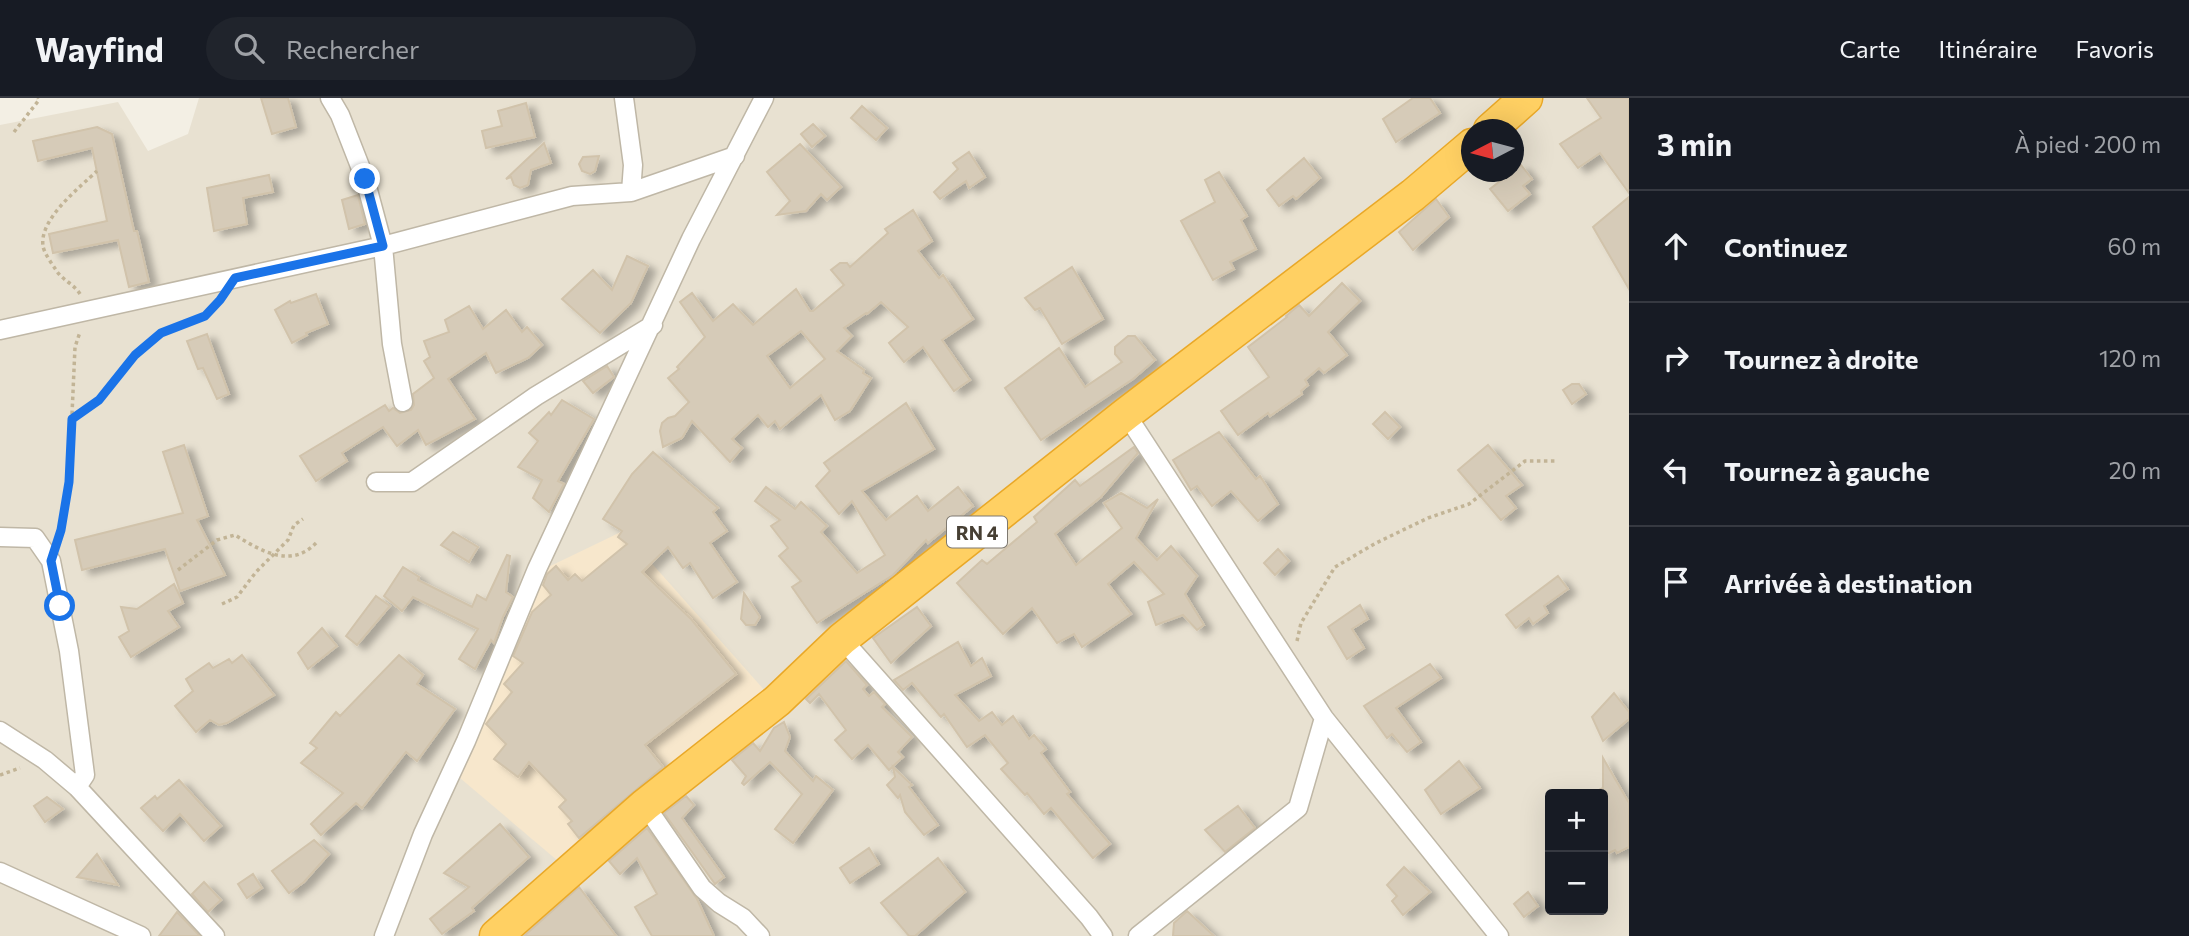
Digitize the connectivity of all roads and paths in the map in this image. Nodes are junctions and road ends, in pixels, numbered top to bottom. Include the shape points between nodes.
1 (38, 98) edge
2 (330, 98) edge
3 (624, 98) edge
4 (764, 98) edge
5 (1526, 98) edge
6 (1502, 119) edge
7 (14, 132) dead end
8 (1461, 154) edge
9 (735, 156) junction
10 (97, 170) dead end
11 (631, 192) junction
12 (383, 246) junction
13 (235, 278) junction
14 (90, 310) junction
15 (653, 325) junction
16 (0, 330) edge
17 (80, 332) dead end
18 (403, 402) dead end
19 (1126, 414) junction
20 (72, 419) junction
21 (1556, 461) dead end
22 (376, 482) dead end
23 (303, 519) dead end
24 (0, 537) edge
25 (316, 543) dead end
26 (276, 554) junction
27 (51, 561) junction
28 (178, 570) dead end
29 (222, 604) dead end
30 (842, 639) junction
31 (1291, 667) junction
32 (1324, 718) junction
33 (0, 731) edge
34 (77, 787) junction
35 (645, 805) junction
36 (0, 872) edge
37 (141, 936) edge
38 (215, 936) edge
39 (384, 936) edge
40 (496, 936) edge
41 (760, 936) edge
42 (1103, 936) edge
43 (1138, 936) edge
44 (1499, 936) edge

1 - 7 path
2 - 12 street via 365,179
3 - 11 street
4 - 9 street
5 - 6 highway
8 - 19 highway, RN 4
9 - 11 street
9 - 15 street
10 - 14 path via 62,201 43,246 58,273 76,288
11 - 12 street via 572,196
12 - 13 street
12 - 18 street via 392,344
13 - 14 street
13 - 20 path via 205,316 161,333 135,355 99,400
14 - 16 street
15 - 22 street via 536,396 412,482
15 - 39 street via 537,569
17 - 20 path via 75,347
19 - 30 highway, RN 4
19 - 31 street
20 - 27 path via 69,482
21 - 31 path via 1525,461 1469,504 1428,518 1335,567 1301,623
23 - 26 path
24 - 27 street via 35,538
25 - 26 path via 290,558
26 - 28 path via 235,535 217,540
26 - 29 path via 237,597
27 - 34 street via 69,651 85,775
30 - 35 highway, RN 4 via 777,701
30 - 42 street
31 - 32 street
32 - 43 street via 1298,808
32 - 44 street
33 - 34 street
34 - 38 street
35 - 40 highway, RN 4
35 - 41 street via 702,888
36 - 37 street

